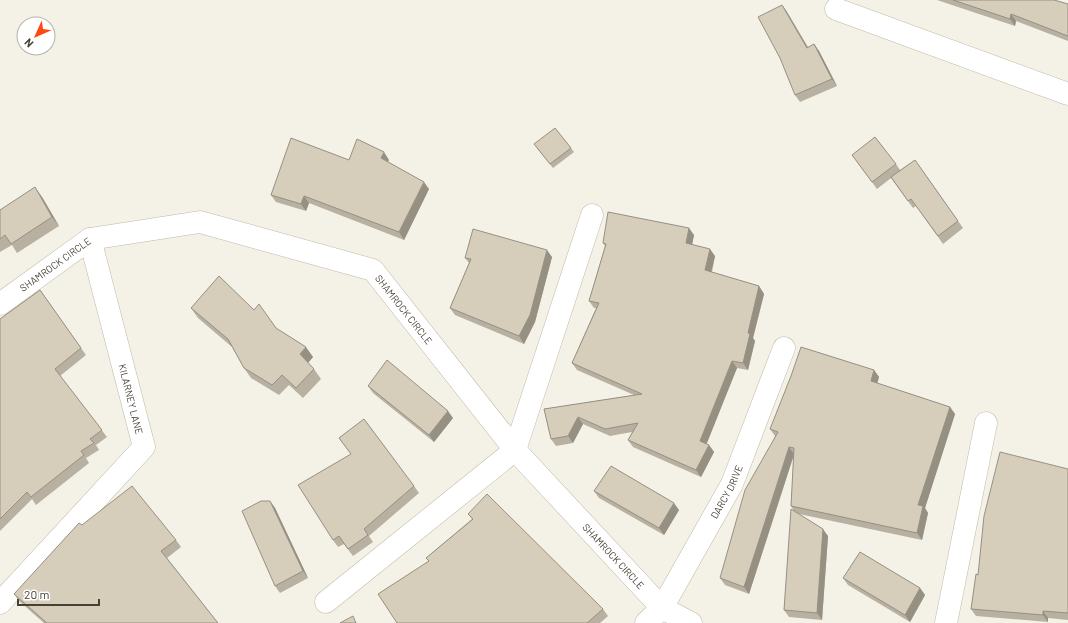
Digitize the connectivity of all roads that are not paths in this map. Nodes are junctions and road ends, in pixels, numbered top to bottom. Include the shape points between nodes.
1 (836, 9) dead end
2 (1068, 94) edge
3 (592, 215) dead end
4 (90, 239) junction
5 (0, 304) edge
6 (784, 348) dead end
7 (986, 423) dead end
8 (515, 450) junction
9 (326, 602) dead end
10 (0, 603) edge
11 (662, 608) junction
12 (646, 623) edge
13 (691, 623) edge
14 (946, 623) edge

1 - 2 street
3 - 8 street
4 - 5 street, SHAMROCK CIRCLE
4 - 8 street, SHAMROCK CIRCLE via 200,222 373,270
4 - 10 street, KILARNEY LANE via 144,447
6 - 11 street, DARCY DRIVE via 732,484
7 - 14 street
8 - 9 street
8 - 11 street, SHAMROCK CIRCLE
11 - 12 street, DARCY DRIVE
11 - 13 street, SHAMROCK CIRCLE

